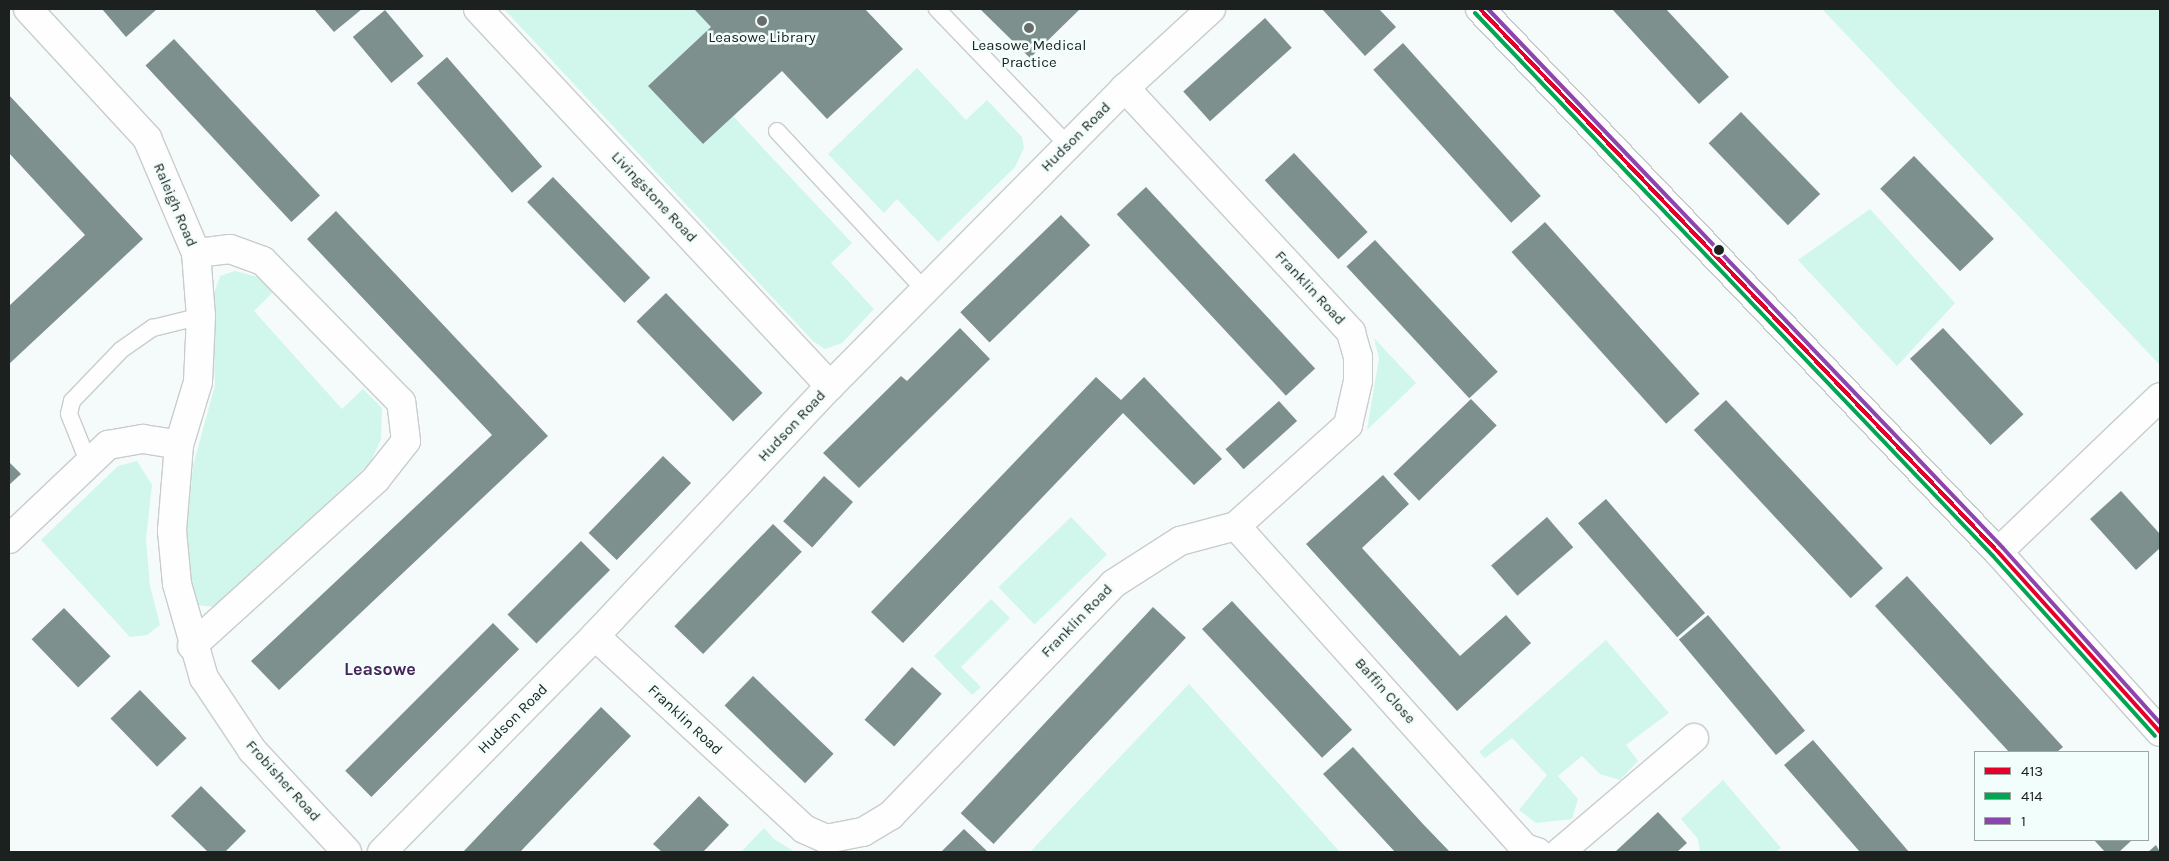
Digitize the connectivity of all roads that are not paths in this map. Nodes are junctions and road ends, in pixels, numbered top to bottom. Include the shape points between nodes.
1 (28, 9) edge
2 (478, 9) edge
3 (937, 9) edge
4 (1211, 9) edge
5 (1480, 9) edge
6 (1125, 88) junction
7 (777, 131) dead end
8 (1068, 146) junction
9 (196, 253) junction
10 (925, 290) junction
11 (201, 316) junction
12 (830, 386) junction
13 (2160, 396) edge
14 (179, 445) junction
15 (89, 464) junction
16 (1236, 526) junction
17 (9, 539) edge
18 (1998, 552) junction
19 (595, 636) junction
20 (192, 646) junction
21 (2160, 732) edge
22 (1694, 738) dead end
23 (347, 852) edge
24 (382, 852) edge
25 (1537, 852) edge
26 (1560, 852) edge

1 - 9 street, Raleigh Road via 147,138
2 - 12 street, Livingstone Road
3 - 8 lane
4 - 6 street, Hudson Road
5 - 18 street
6 - 8 street, Hudson Road
6 - 16 street, Franklin Road via 1351,332 1358,356 1348,424
7 - 10 lane
8 - 10 street, Hudson Road
9 - 11 street, Raleigh Road
9 - 20 street via 230,249 263,261 401,402 406,441 376,479
10 - 12 street, Hudson Road
11 - 14 street, Raleigh Road via 198,382
11 - 15 lane via 153,328 121,350 72,401 70,414
12 - 19 street, Hudson Road
13 - 18 street
14 - 15 street via 143,439 108,445
14 - 20 street, Frobisher Road via 172,531 177,584
15 - 17 street
16 - 19 street, Franklin Road via 1180,541 1112,584 890,815 863,832 826,839 784,813
16 - 25 street, Baffin Close via 1525,848
18 - 21 street
19 - 24 street, Hudson Road
20 - 23 street, Frobisher Road via 204,678 252,750
22 - 26 street

